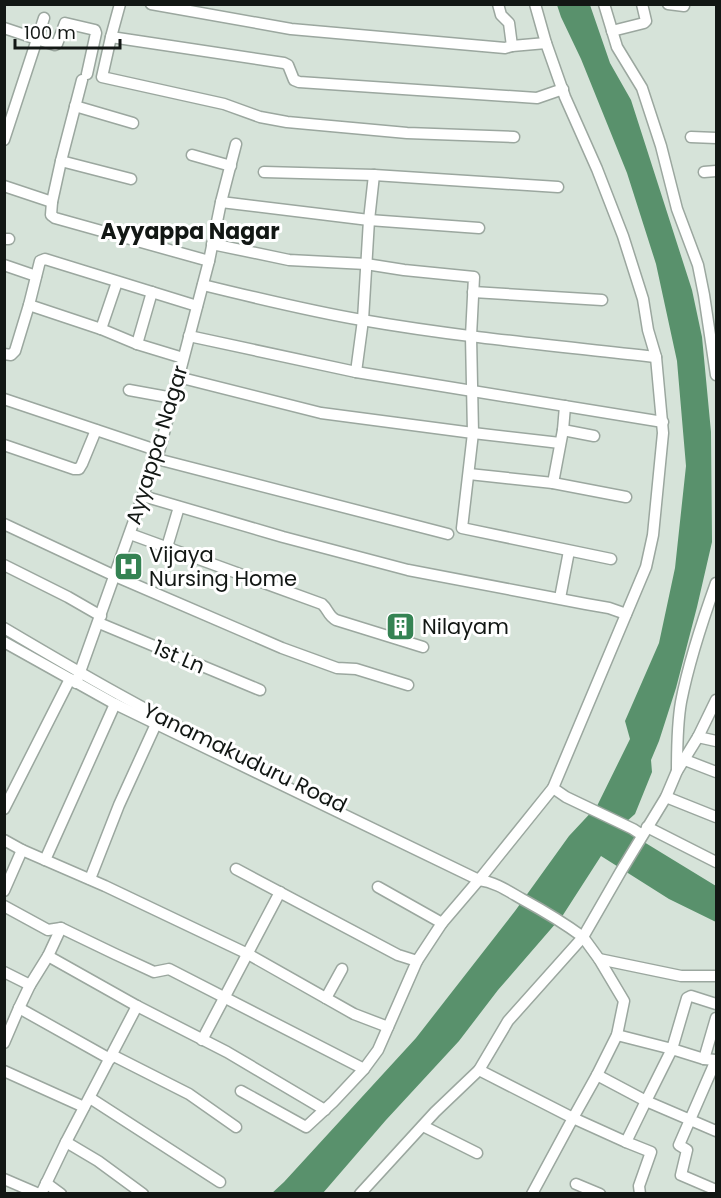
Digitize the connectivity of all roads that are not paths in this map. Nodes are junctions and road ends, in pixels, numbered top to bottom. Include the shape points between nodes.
1 (120, 4) edge
2 (151, 4) edge
3 (498, 4) edge
4 (535, 4) edge
5 (604, 4) edge
6 (642, 4) edge
7 (668, 4) edge
8 (684, 6) edge
9 (45, 18) dead end
10 (4, 28) edge
11 (612, 31) junction
12 (111, 37) junction
13 (38, 39) junction
14 (546, 43) junction
15 (512, 46) junction
16 (562, 89) junction
17 (75, 106) junction
18 (133, 123) dead end
19 (514, 136) dead end
20 (691, 137) dead end
21 (717, 138) edge
22 (4, 140) edge
23 (236, 144) dead end
24 (192, 156) dead end
25 (61, 161) junction
26 (231, 166) junction
27 (717, 171) edge
28 (264, 172) dead end
29 (704, 172) dead end
30 (374, 175) junction
31 (131, 179) dead end
32 (4, 186) edge
33 (558, 187) dead end
34 (52, 202) junction
35 (221, 202) junction
36 (369, 220) junction
37 (479, 228) dead end
38 (212, 244) junction
39 (209, 261) junction
40 (366, 264) junction
41 (4, 265) edge
42 (36, 276) junction
43 (117, 282) junction
44 (203, 285) junction
45 (473, 291) junction
46 (152, 292) junction
47 (603, 300) dead end
48 (29, 306) junction
49 (197, 306) junction
50 (363, 320) junction
51 (101, 329) junction
52 (189, 336) junction
53 (471, 336) junction
54 (137, 344) junction
55 (4, 354) edge
56 (656, 357) junction
57 (183, 358) junction
58 (356, 372) junction
59 (717, 375) edge
60 (178, 377) junction
61 (129, 390) dead end
62 (473, 391) junction
63 (173, 398) junction
64 (4, 399) edge
65 (565, 406) junction
66 (663, 422) junction
67 (96, 430) junction
68 (562, 430) junction
69 (473, 433) junction
70 (594, 435) dead end
71 (561, 443) junction
72 (4, 445) edge
73 (158, 455) junction
74 (469, 474) junction
75 (553, 483) junction
76 (143, 496) junction
77 (626, 497) dead end
78 (179, 507) junction
79 (4, 524) edge
80 (130, 534) junction
81 (448, 534) dead end
82 (167, 547) junction
83 (569, 551) junction
84 (611, 559) dead end
85 (4, 565) edge
86 (115, 576) junction
87 (717, 583) edge
88 (560, 598) junction
89 (626, 614) junction
90 (100, 619) junction
91 (4, 628) edge
92 (4, 642) edge
93 (423, 647) dead end
94 (75, 678) junction
95 (408, 685) dead end
96 (260, 690) dead end
97 (717, 700) edge
98 (115, 704) junction
99 (156, 724) junction
100 (698, 737) junction
101 (717, 741) edge
102 (685, 760) junction
103 (677, 771) junction
104 (717, 772) edge
105 (553, 788) junction
106 (666, 797) junction
107 (4, 809) edge
108 (717, 817) edge
109 (641, 833) junction
110 (4, 840) edge
111 (22, 850) junction
112 (45, 860) junction
113 (717, 862) edge
114 (236, 869) dead end
115 (90, 879) junction
116 (484, 879) junction
117 (378, 887) dead end
118 (4, 891) edge
119 (280, 892) junction
120 (4, 906) edge
121 (442, 923) junction
122 (61, 928) junction
123 (583, 937) junction
124 (248, 954) junction
125 (48, 956) junction
126 (599, 959) junction
127 (417, 961) junction
128 (342, 969) dead end
129 (4, 972) edge
130 (717, 976) edge
131 (30, 985) junction
132 (225, 997) junction
133 (326, 998) junction
134 (717, 1004) edge
135 (137, 1006) junction
136 (18, 1008) junction
137 (717, 1018) edge
138 (388, 1027) junction
139 (617, 1035) junction
140 (202, 1040) junction
141 (4, 1043) edge
142 (672, 1049) junction
143 (111, 1057) junction
144 (704, 1059) junction
145 (364, 1069) junction
146 (479, 1070) junction
147 (4, 1071) edge
148 (597, 1075) junction
149 (712, 1085) edge
150 (241, 1091) dead end
151 (646, 1101) junction
152 (87, 1102) junction
153 (325, 1110) junction
154 (573, 1118) junction
155 (691, 1120) junction
156 (423, 1126) junction
157 (236, 1127) dead end
158 (717, 1131) edge
159 (66, 1142) junction
160 (626, 1142) junction
161 (477, 1153) dead end
162 (4, 1179) edge
163 (220, 1182) dead end
164 (576, 1184) dead end
165 (715, 1189) edge
166 (42, 1190) edge
167 (61, 1194) edge
168 (143, 1194) edge
169 (360, 1194) edge
170 (532, 1194) edge
171 (600, 1194) edge
172 (640, 1194) edge

1 - 12 street
2 - 15 street via 291,28
3 - 15 street via 509,23
4 - 14 street
5 - 11 street
6 - 11 street via 644,23
7 - 8 street
9 - 13 street
10 - 13 street
11 - 59 street via 617,47 642,88 677,209 698,265
12 - 16 street via 284,63 294,80 300,82 537,98
12 - 19 street via 102,76 224,104 260,117 407,133
13 - 17 street via 56,45 66,22 95,30
13 - 22 street
14 - 15 street
14 - 16 street
16 - 56 street via 623,236
17 - 18 street
17 - 25 street
20 - 21 street
23 - 26 street, Ayyappa Nagar
24 - 26 street
25 - 31 street
25 - 34 street
26 - 35 street, Ayyappa Nagar
27 - 29 street
28 - 30 street
30 - 33 street
30 - 36 street
32 - 34 street
34 - 39 street via 50,212 55,218
35 - 36 street
35 - 38 street, Ayyappa Nagar
36 - 37 street
36 - 40 street
38 - 39 street, Ayyappa Nagar
38 - 40 street via 289,260
39 - 44 street, Ayyappa Nagar
40 - 45 street via 474,277
40 - 50 street
41 - 42 street
42 - 43 street via 40,261 45,259
42 - 48 street
43 - 46 street
43 - 51 street
44 - 49 street, Ayyappa Nagar
44 - 50 street
45 - 47 street
45 - 53 street
46 - 49 street
46 - 54 street
48 - 51 street
48 - 55 street via 15,351
49 - 52 street, Ayyappa Nagar
50 - 53 street
50 - 58 street
51 - 54 street
52 - 57 street, Ayyappa Nagar
52 - 58 street
53 - 56 street
53 - 62 street
54 - 57 street
56 - 66 street
57 - 60 street, Ayyappa Nagar
58 - 62 street
60 - 63 street, Ayyappa Nagar
60 - 69 street via 321,412
61 - 63 street
62 - 65 street
62 - 69 street
63 - 73 street, Ayyappa Nagar
64 - 67 street
65 - 66 street
65 - 68 street
66 - 89 street via 653,535 646,567
67 - 72 street via 79,469
67 - 73 street
68 - 70 street
68 - 71 street
69 - 71 street
69 - 74 street
71 - 75 street
73 - 76 street, Ayyappa Nagar
73 - 81 street
74 - 75 street
74 - 83 street via 462,528
75 - 77 street
76 - 78 street
76 - 80 street, Ayyappa Nagar
78 - 82 street
78 - 88 street via 408,570
79 - 86 street
80 - 82 street
80 - 86 street, Ayyappa Nagar
82 - 93 street via 322,604 336,620
83 - 84 street
83 - 88 street
85 - 90 street, 1st Ln via 68,597
86 - 90 street, Ayyappa Nagar
86 - 95 street via 282,648
87 - 103 street via 697,636 681,703
88 - 89 street
89 - 105 street
90 - 94 street, Ayyappa Nagar
90 - 96 street, 1st Ln
91 - 94 street, Yanamakuduru Road
92 - 94 street, Yanamakuduru Road
94 - 98 street, Yanamakuduru Road
94 - 107 street, Ayyappa Nagar
94 - 116 street, Yanamakuduru Road
97 - 100 street
98 - 99 street, Yanamakuduru Road
98 - 112 street
99 - 115 street
99 - 116 street, Yanamakuduru Road
100 - 101 street
100 - 102 street
102 - 103 street
102 - 104 street
103 - 106 street
105 - 109 street
105 - 116 street
106 - 108 street
106 - 109 street
109 - 113 street
109 - 123 street
110 - 111 street
111 - 112 street
111 - 118 street
112 - 115 street
114 - 119 street
115 - 124 street
116 - 121 street
116 - 123 street via 562,921
117 - 121 street
119 - 124 street
119 - 127 street via 398,955
120 - 122 street via 48,930
121 - 127 street
122 - 125 street
122 - 132 street via 154,972 169,969
123 - 126 street
123 - 146 street via 508,1021
124 - 132 street
124 - 133 street
125 - 131 street
125 - 135 street
126 - 130 street via 681,976
126 - 139 street via 624,1000
127 - 138 street
128 - 133 street
129 - 131 street
131 - 136 street
132 - 140 street
132 - 145 street
133 - 138 street
134 - 142 street via 687,998
135 - 140 street
135 - 143 street
136 - 141 street
136 - 143 street
137 - 144 street
138 - 145 street
139 - 142 street
139 - 148 street
140 - 153 street
142 - 144 street
142 - 151 street
143 - 152 street
143 - 157 street via 189,1094
144 - 149 street via 717,1060
145 - 153 street
146 - 154 street
146 - 156 street
147 - 152 street
148 - 151 street
148 - 154 street
149 - 155 street
150 - 153 street via 306,1127
151 - 155 street
151 - 160 street
152 - 159 street
152 - 163 street
154 - 160 street
154 - 170 street
155 - 158 street
155 - 165 street via 679,1145 687,1150 681,1175
156 - 161 street
156 - 169 street
159 - 166 street
159 - 168 street
160 - 172 street via 651,1152
162 - 166 street
164 - 171 street
166 - 167 street

